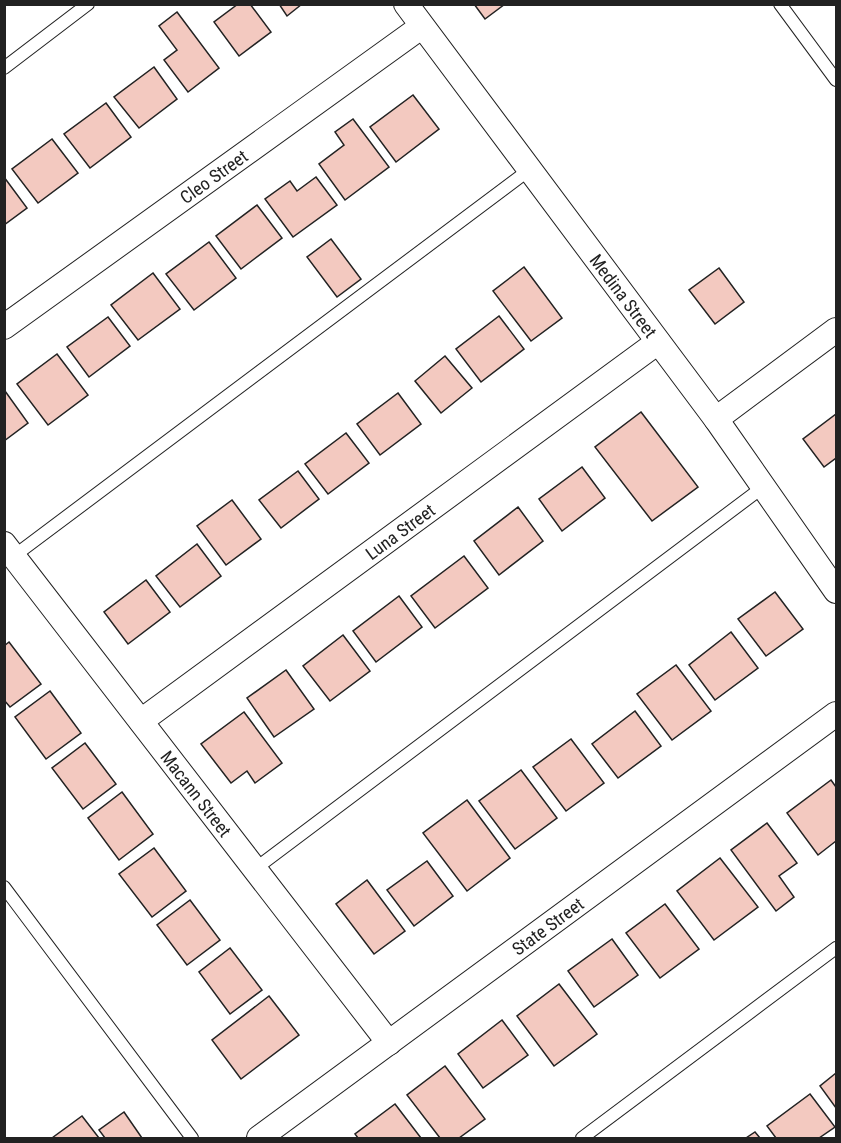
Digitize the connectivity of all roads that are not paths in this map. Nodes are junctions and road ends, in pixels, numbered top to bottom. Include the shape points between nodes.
1 (88, 4) edge
2 (406, 4) edge
3 (780, 4) edge
4 (421, 27) junction
5 (4, 68) edge
6 (837, 80) edge
7 (529, 171) junction
8 (4, 327) edge
9 (837, 330) edge
10 (658, 342) junction
11 (716, 419) junction
12 (763, 487) junction
13 (9, 550) edge
14 (837, 591) edge
15 (837, 714) edge
16 (141, 721) junction
17 (255, 869) junction
18 (4, 887) edge
19 (837, 948) edge
20 (389, 1043) junction
21 (192, 1138) edge
22 (259, 1138) edge
23 (582, 1138) edge

1 - 5 lane
2 - 4 street, Medina Street
3 - 6 lane
4 - 7 street, Medina Street
4 - 8 street, Cleo Street
7 - 10 street, Medina Street
7 - 13 lane
9 - 11 street
10 - 11 street, Medina Street
10 - 16 street, Luna Street
11 - 12 street, Medina Street
12 - 14 street, Medina Street
12 - 17 lane
13 - 16 street, Macann Street
15 - 20 street, State Street
16 - 17 street, Macann Street
17 - 20 street, Macann Street
18 - 21 lane
19 - 23 lane
20 - 22 street, State Street

